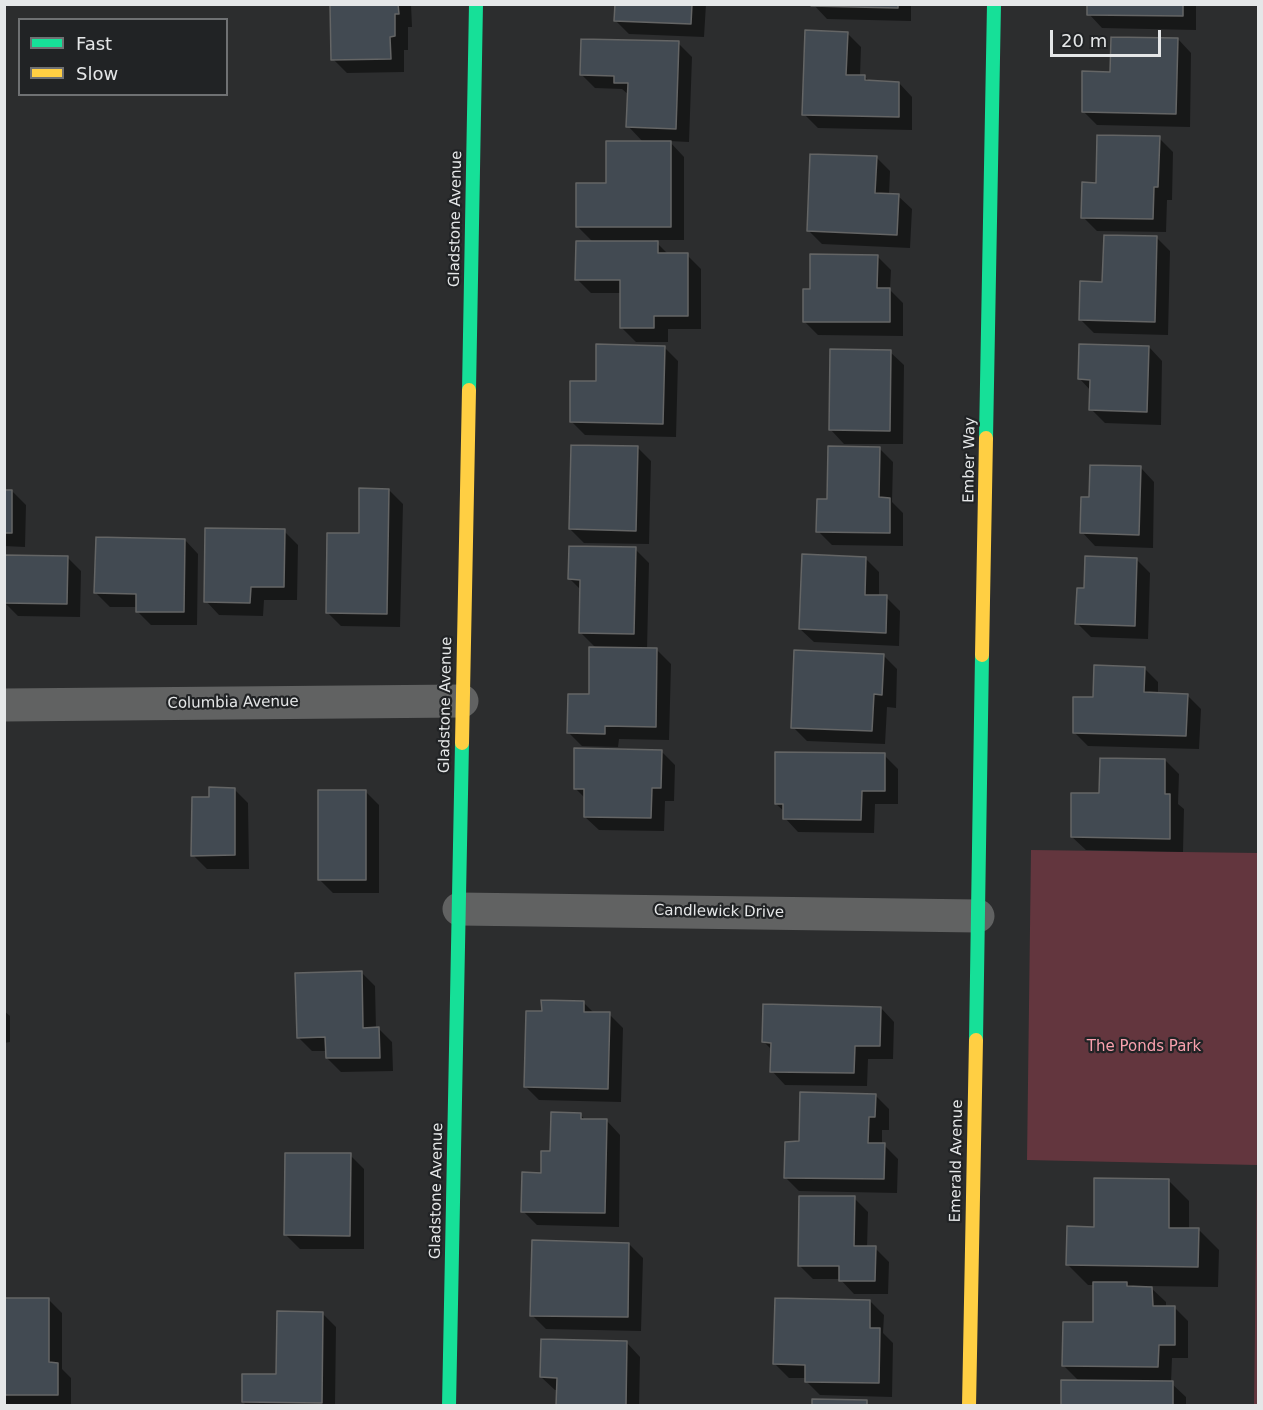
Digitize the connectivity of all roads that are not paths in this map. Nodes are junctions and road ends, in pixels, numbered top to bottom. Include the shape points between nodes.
1 (476, 4) edge
2 (994, 4) edge
3 (462, 701) junction
4 (4, 705) edge
5 (459, 909) junction
6 (978, 916) junction
7 (448, 1406) edge
8 (969, 1406) edge

1 - 3 street, Gladstone Avenue
2 - 6 street, Ember Way
3 - 4 street, Columbia Avenue
3 - 5 street, Gladstone Avenue
5 - 6 street, Candlewick Drive
5 - 7 street, Gladstone Avenue
6 - 8 street, Emerald Avenue

